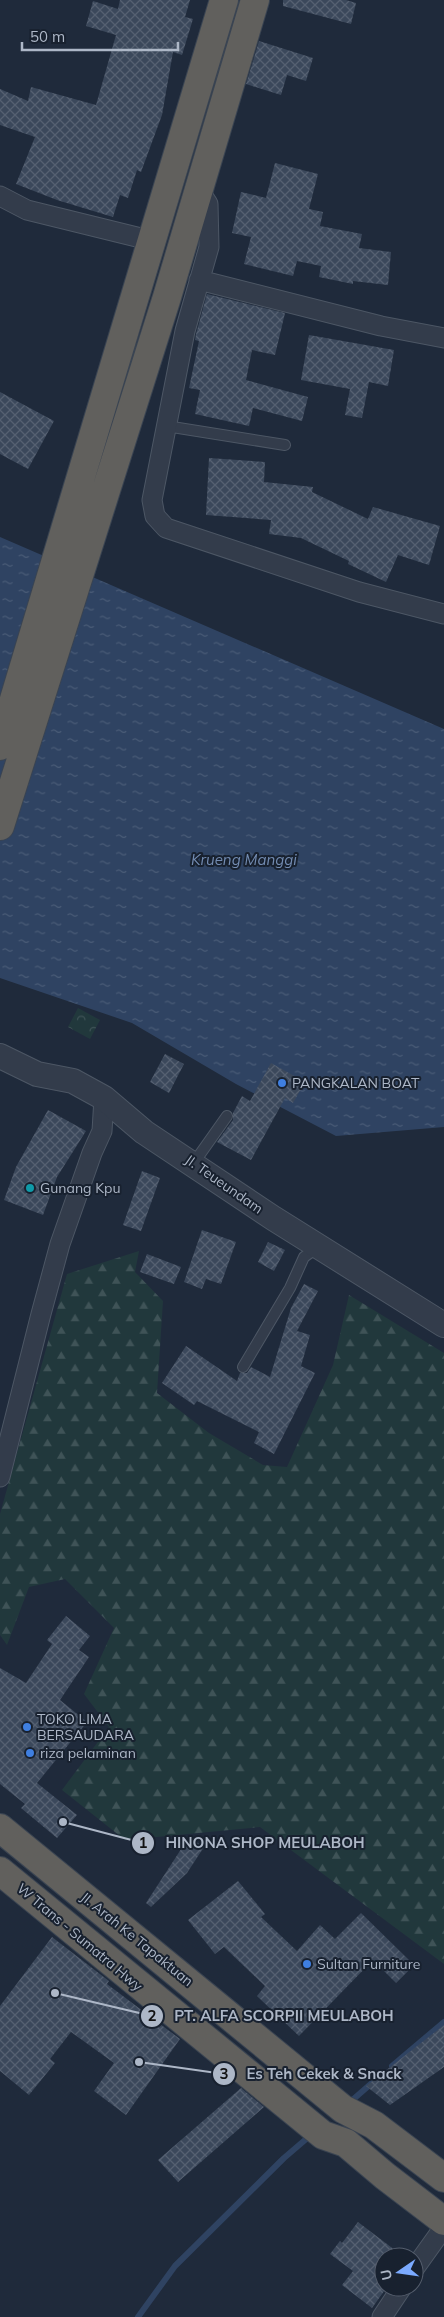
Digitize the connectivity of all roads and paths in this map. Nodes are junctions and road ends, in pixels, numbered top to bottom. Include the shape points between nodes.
1 (224, 0) edge
2 (255, 0) edge
3 (199, 190) junction
4 (0, 196) edge
5 (152, 241) junction
6 (199, 280) junction
7 (444, 338) edge
8 (166, 426) junction
9 (285, 445) dead end
10 (444, 614) edge
11 (0, 746) edge
12 (0, 826) edge
13 (0, 1056) edge
14 (104, 1098) junction
15 (227, 1116) dead end
16 (190, 1157) junction
17 (311, 1252) junction
18 (444, 1325) edge
19 (243, 1367) dead end
20 (0, 1477) edge
21 (0, 1828) edge
22 (0, 1870) edge
23 (444, 2178) edge
24 (444, 2221) edge
25 (444, 2227) edge
26 (424, 2255) edge
27 (395, 2297) edge
28 (382, 2317) edge

1 - 5 highway
2 - 3 highway
3 - 6 street via 208,204 210,223 209,247
3 - 12 highway
4 - 5 street via 27,210
5 - 11 highway
6 - 7 street via 381,326
6 - 8 street
8 - 9 lane
8 - 10 street via 152,500 155,516 166,528 359,592
13 - 14 street, JI. Teueundam via 37,1074 73,1081
14 - 16 street, JI. Teueundam via 144,1132
14 - 20 street via 102,1131 60,1244
15 - 16 lane via 209,1142
16 - 17 street, JI. Teueundam via 272,1218
17 - 18 street, JI. Teueundam
17 - 19 lane
21 - 23 highway, JI. Arah Ke Tapaktuan via 343,2109 374,2125
22 - 24 highway, W Trans - Sumatra Hwy via 334,2139
25 - 26 street
27 - 28 street

